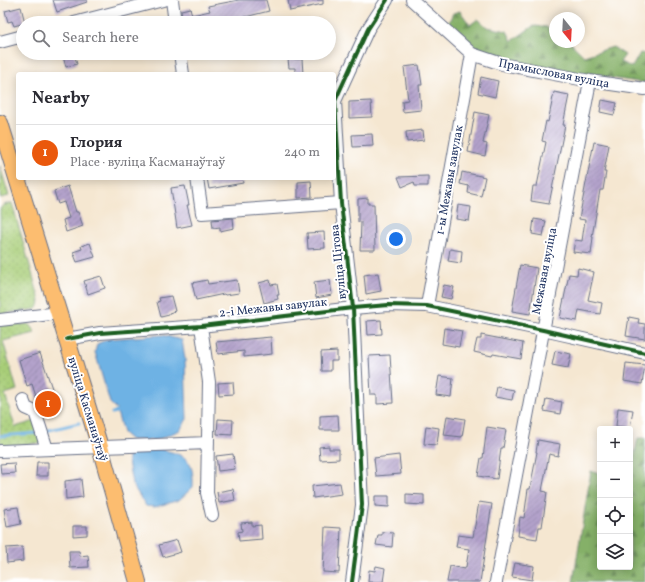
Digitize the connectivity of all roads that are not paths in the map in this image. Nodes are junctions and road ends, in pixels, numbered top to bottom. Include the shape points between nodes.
1 (163, 0) edge
2 (172, 0) edge
3 (387, 0) edge
4 (412, 0) edge
5 (101, 16) edge
6 (174, 16) edge
7 (16, 38) edge
8 (0, 42) edge
9 (472, 54) junction
10 (181, 60) edge
11 (183, 72) edge
12 (590, 81) junction
13 (645, 89) edge
14 (336, 99) edge
15 (0, 123) edge
16 (336, 136) edge
17 (16, 175) edge
18 (18, 180) edge
19 (198, 180) edge
20 (341, 202) junction
21 (427, 306) junction
22 (353, 308) junction
23 (59, 313) junction
24 (0, 320) edge
25 (201, 326) junction
26 (543, 330) junction
27 (67, 339) junction
28 (645, 353) edge
29 (23, 400) dead end
30 (208, 443) junction
31 (100, 447) junction
32 (47, 449) junction
33 (0, 452) edge
34 (212, 515) dead end
35 (138, 582) edge
36 (352, 582) edge
37 (496, 582) edge

1 - 5 street
2 - 6 street
3 - 14 street, вуліца Цітова via 368,29
4 - 9 street, Прамысловая вуліца
7 - 8 street
9 - 12 street, Прамысловая вуліца via 502,64
9 - 21 street, 1-ы Межавы завулак
10 - 11 street
12 - 13 street, Прамысловая вуліца
12 - 26 street, Межавая вуліца
15 - 17 main road, вуліца Касманаўтаў
16 - 20 street, вуліца Цітова
18 - 23 main road, вуліца Касманаўтаў
19 - 20 street via 202,213
20 - 22 street, вуліца Цітова
21 - 22 street, 2-і Межавы завулак
21 - 26 street, 2-і Межавы завулак
22 - 25 street, 2-і Межавы завулак
22 - 36 street, вуліца Цітова via 362,505
23 - 24 street
23 - 27 main road, вуліца Касманаўтаў
25 - 27 street, 2-і Межавы завулак via 100,333
25 - 30 street via 209,382
26 - 28 street, 2-і Межавы завулак
26 - 37 street, Межавая вуліца
27 - 31 main road, вуліца Касманаўтаў
29 - 32 street via 26,408 35,412
30 - 31 street
30 - 34 street via 207,493
31 - 32 street
31 - 35 main road, вуліца Касманаўтаў
32 - 33 street

